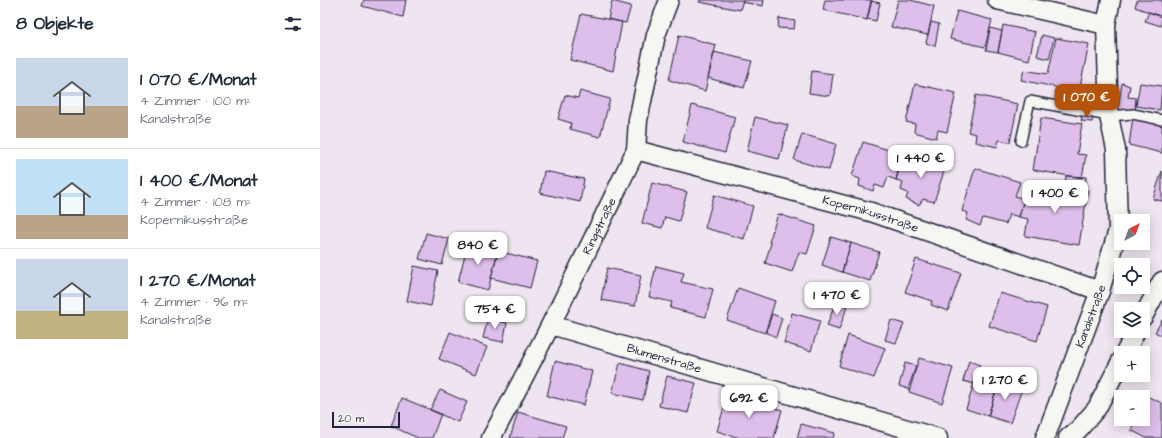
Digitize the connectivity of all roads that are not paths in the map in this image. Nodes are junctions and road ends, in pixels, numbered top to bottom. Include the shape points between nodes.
1 (669, 0) edge
2 (997, 0) edge
3 (1111, 0) edge
4 (1106, 25) junction
5 (1109, 116) junction
6 (1162, 120) edge
7 (1021, 141) dead end
8 (636, 150) junction
9 (1162, 281) edge
10 (1100, 291) junction
11 (1150, 303) edge
12 (551, 325) junction
13 (1114, 374) edge
14 (491, 438) edge
15 (938, 438) edge
16 (1045, 438) edge
17 (1068, 438) edge

1 - 8 street, Ringstraße via 656,35 638,120
2 - 4 street
3 - 4 street, Kanalstraße
4 - 5 street, Kanalstraße
5 - 6 lane via 1133,114
5 - 7 lane via 1030,102
5 - 10 street, Kanalstraße via 1116,150 1118,230
8 - 10 street, Kopernikusstraße via 871,212
8 - 12 street, Ringstraße
9 - 11 street
10 - 16 street, Kanalstraße
12 - 14 street, Ringstraße
12 - 15 street, Blumenstraße
13 - 17 street via 1097,408

